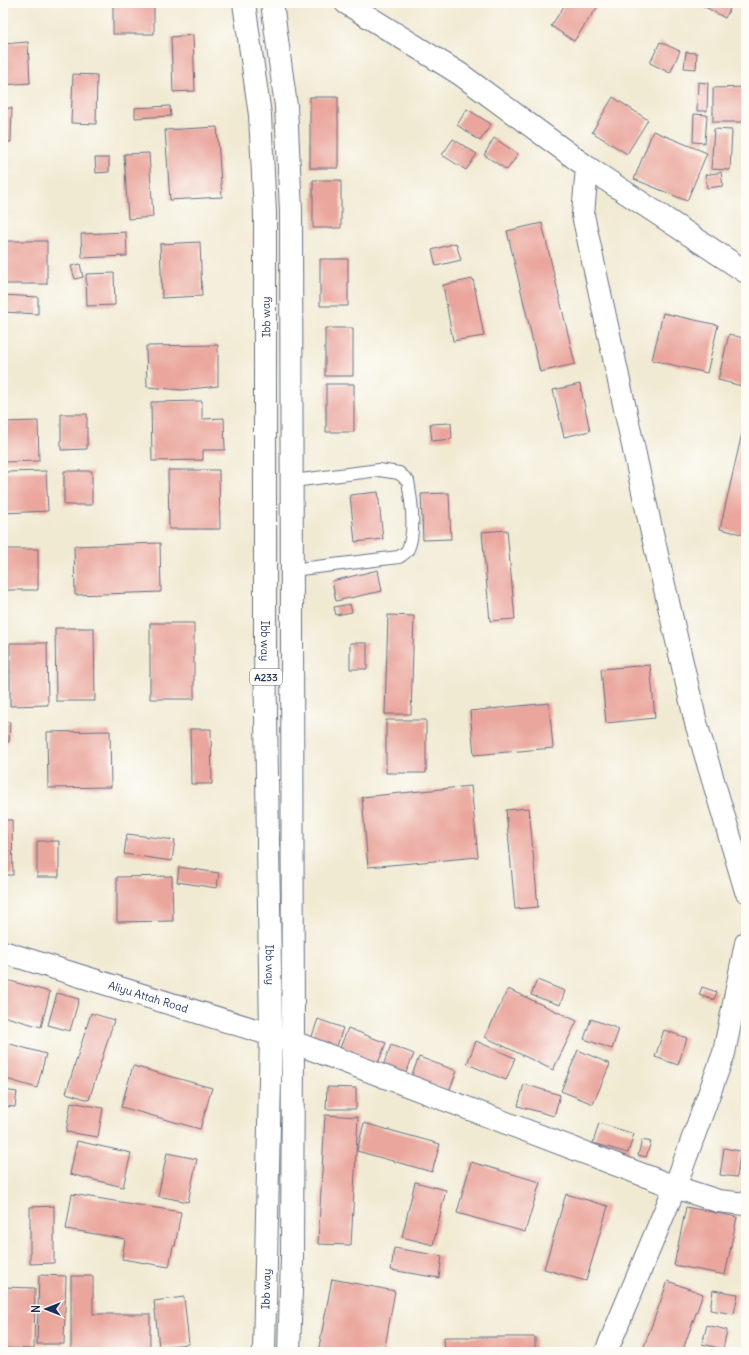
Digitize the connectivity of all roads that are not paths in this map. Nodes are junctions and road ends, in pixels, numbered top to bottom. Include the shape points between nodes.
1 (244, 3) edge
2 (272, 3) edge
3 (346, 3) edge
4 (587, 167) junction
5 (746, 272) edge
6 (293, 481) junction
7 (292, 570) junction
8 (746, 891) edge
9 (746, 943) edge
10 (3, 952) edge
11 (271, 1034) junction
12 (293, 1042) junction
13 (675, 1187) junction
14 (746, 1204) edge
15 (264, 1352) edge
16 (289, 1352) edge
17 (606, 1352) edge

1 - 11 main road, Ibb way / A233 via 260,115 265,212 265,650
2 - 6 main road, A233 via 286,106 291,211
3 - 4 main road via 460,74
4 - 5 main road
4 - 8 main road via 583,215 650,524 696,723
6 - 7 main road, A233
6 - 7 lane via 379,470 399,473 408,480 411,497 411,536 408,550 399,557
7 - 12 main road, A233
9 - 13 main road via 724,1053
10 - 11 main road, Aliyu Attah Road
11 - 12 main road, Aliyu Attah Road
11 - 15 main road, Ibb way / A233
12 - 13 main road, Aliyu Attah Road
12 - 16 main road, A233
13 - 14 main road, Aliyu Attah Road via 718,1200
13 - 17 main road

